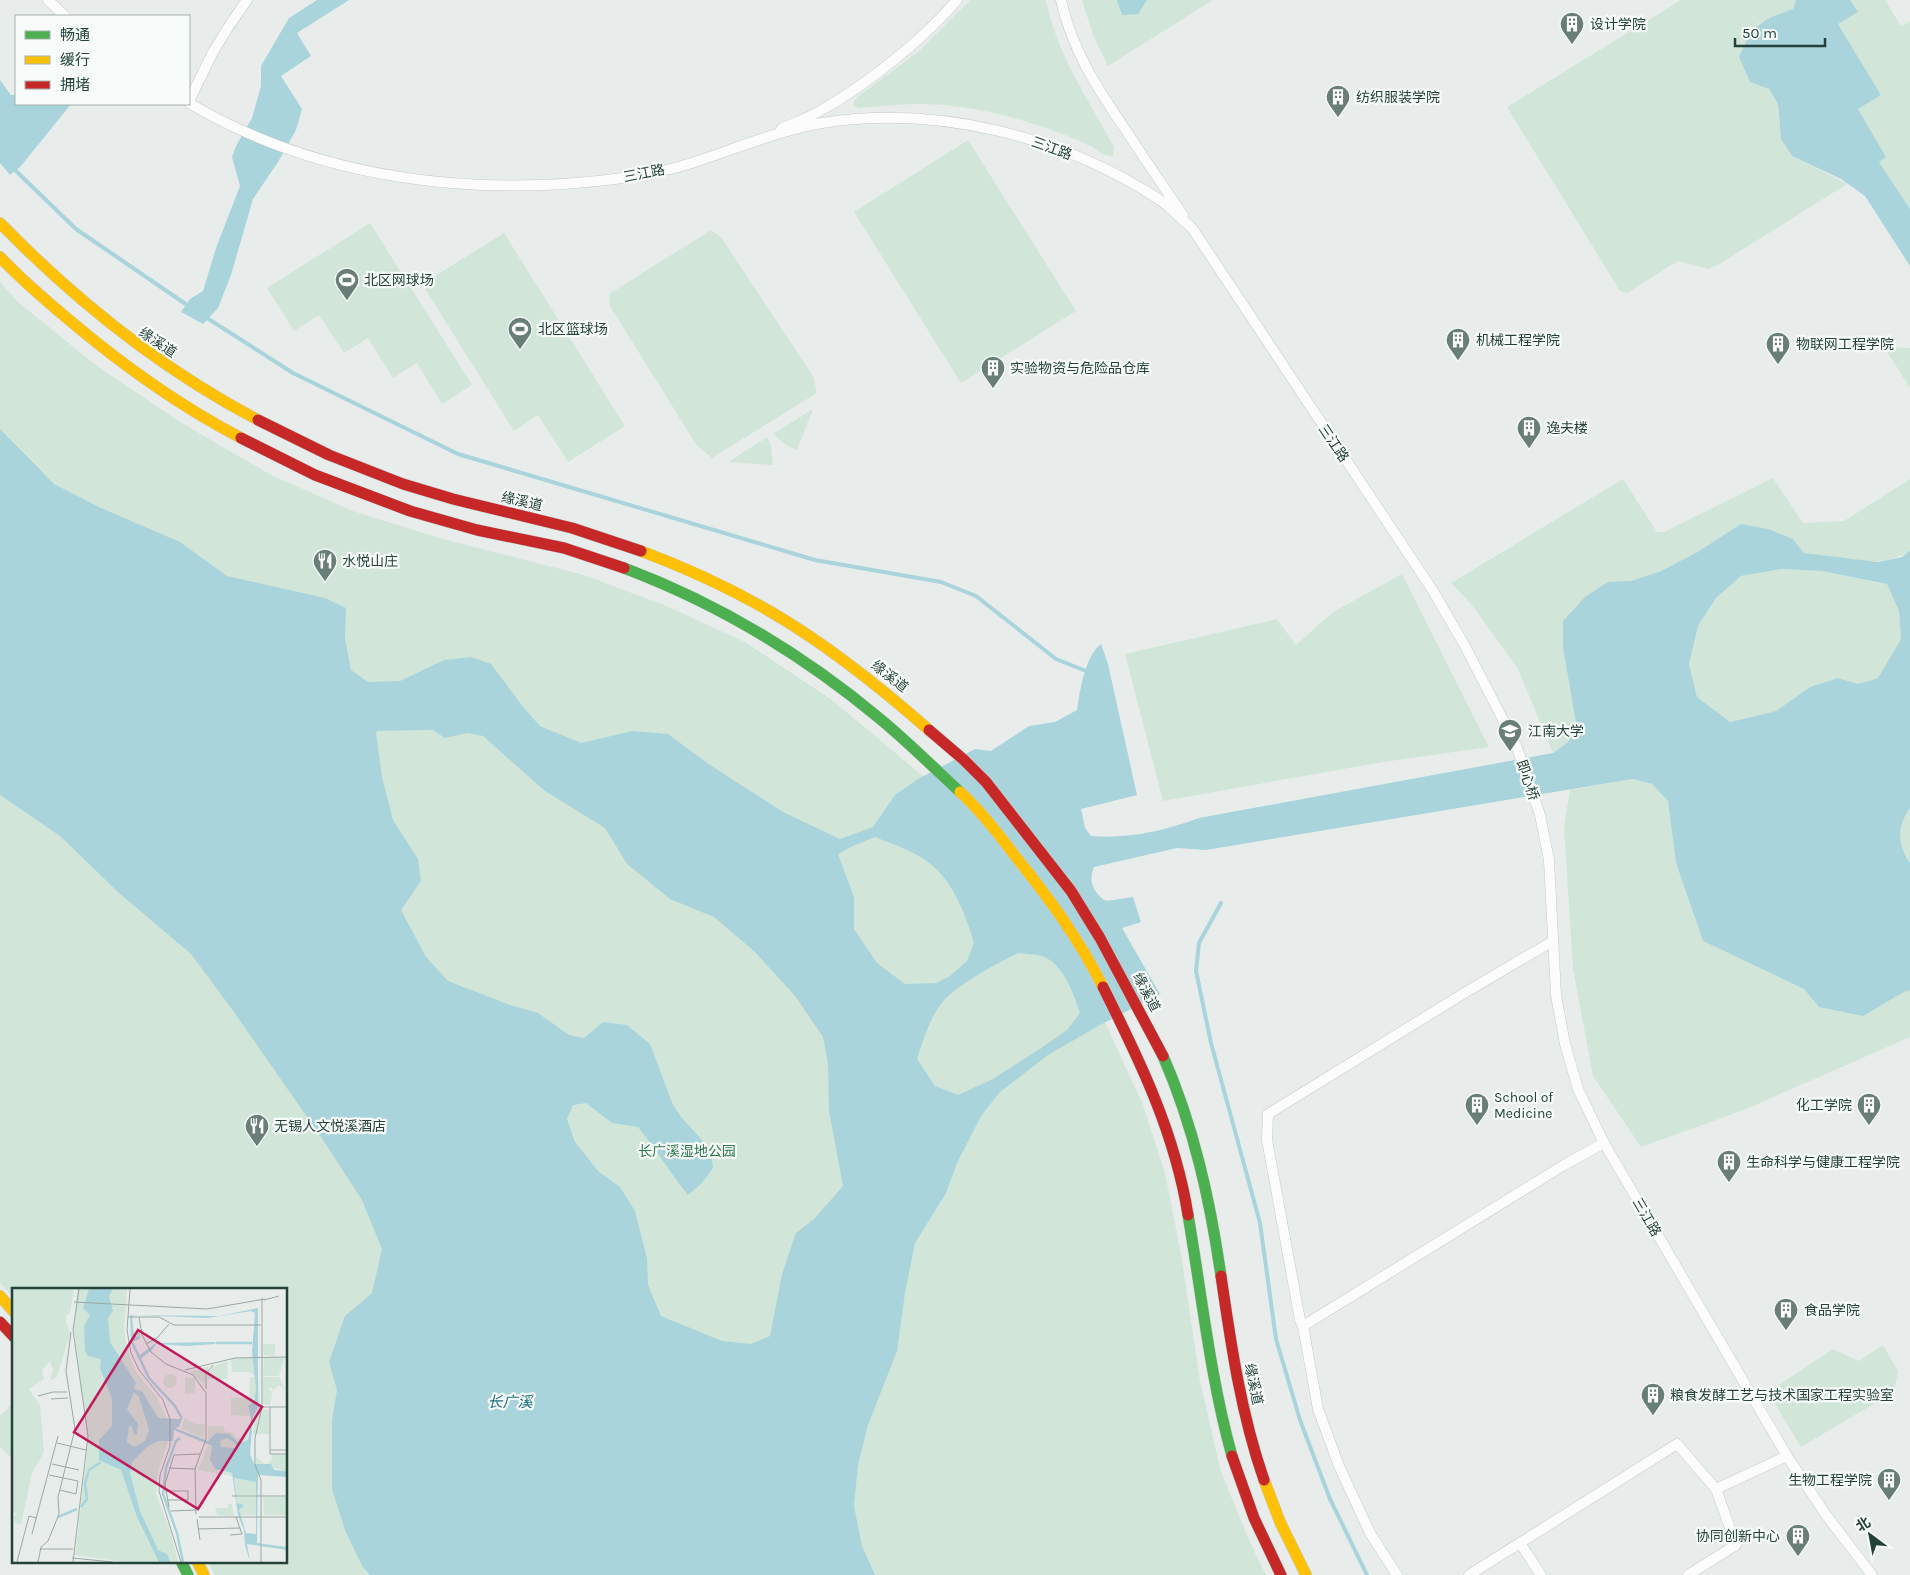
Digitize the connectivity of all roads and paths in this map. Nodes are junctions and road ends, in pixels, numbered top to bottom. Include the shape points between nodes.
1 (48, 0) edge
2 (247, 0) edge
3 (957, 0) edge
4 (1061, 0) edge
5 (64, 15) edge
6 (190, 100) edge
7 (190, 103) edge
8 (755, 141) junction
9 (0, 223) edge
10 (1192, 228) junction
11 (0, 257) edge
12 (1516, 745) joint
13 (1540, 815) joint
14 (1553, 941) junction
15 (1604, 1143) junction
16 (0, 1296) edge
17 (12, 1310) edge
18 (0, 1322) edge
19 (1303, 1326) junction
20 (12, 1335) edge
21 (1787, 1456) junction
22 (1716, 1489) junction
23 (1520, 1543) junction
24 (181, 1562) edge
25 (198, 1562) edge
26 (188, 1575) edge
27 (204, 1575) edge
28 (1281, 1575) edge
29 (1306, 1575) edge
30 (1398, 1575) edge
31 (1469, 1575) edge
32 (1541, 1575) edge
33 (1688, 1575) edge
34 (1872, 1575) edge

1 - 5 street
2 - 6 street via 213,52
3 - 8 street via 912,44 867,80 820,112
4 - 10 street via 1078,52 1093,82
7 - 8 street, 三江路 via 235,127 295,151 355,168 421,181 488,186 548,186 626,178 684,166
8 - 10 street, 三江路 via 820,123 886,117 986,129 1040,142 1088,162 1162,202
9 - 29 main road, 缘溪道 via 79,300 125,337 185,379 236,409 290,438 414,488 572,528 651,555 718,583 804,632 896,700 972,766 1083,908 1142,1014 1176,1088 1194,1139 1208,1200 1232,1354 1254,1452 1291,1548
10 - 12 street, 三江路 via 1433,591
11 - 28 main road via 91,340 158,388 236,436 284,460 411,511 487,532 565,548 656,580 717,608 800,658 857,700 909,743 986,818 1084,951 1150,1081 1178,1166 1194,1240 1210,1359 1234,1466 1253,1517
12 - 13 street, 即心桥
13 - 14 street, 三江路 via 1549,860
14 - 15 street, 三江路 via 1556,995 1565,1044 1578,1089
14 - 19 street via 1268,1114 1267,1140
15 - 19 street
15 - 21 street, 三江路
16 - 17 main road
18 - 20 main road
19 - 30 street via 1318,1409 1339,1466 1370,1533
21 - 22 street
21 - 34 street, 三江路 via 1826,1515
22 - 23 street via 1677,1444
22 - 33 street via 1736,1545
23 - 31 street
23 - 32 street
24 - 26 main road
25 - 27 main road

